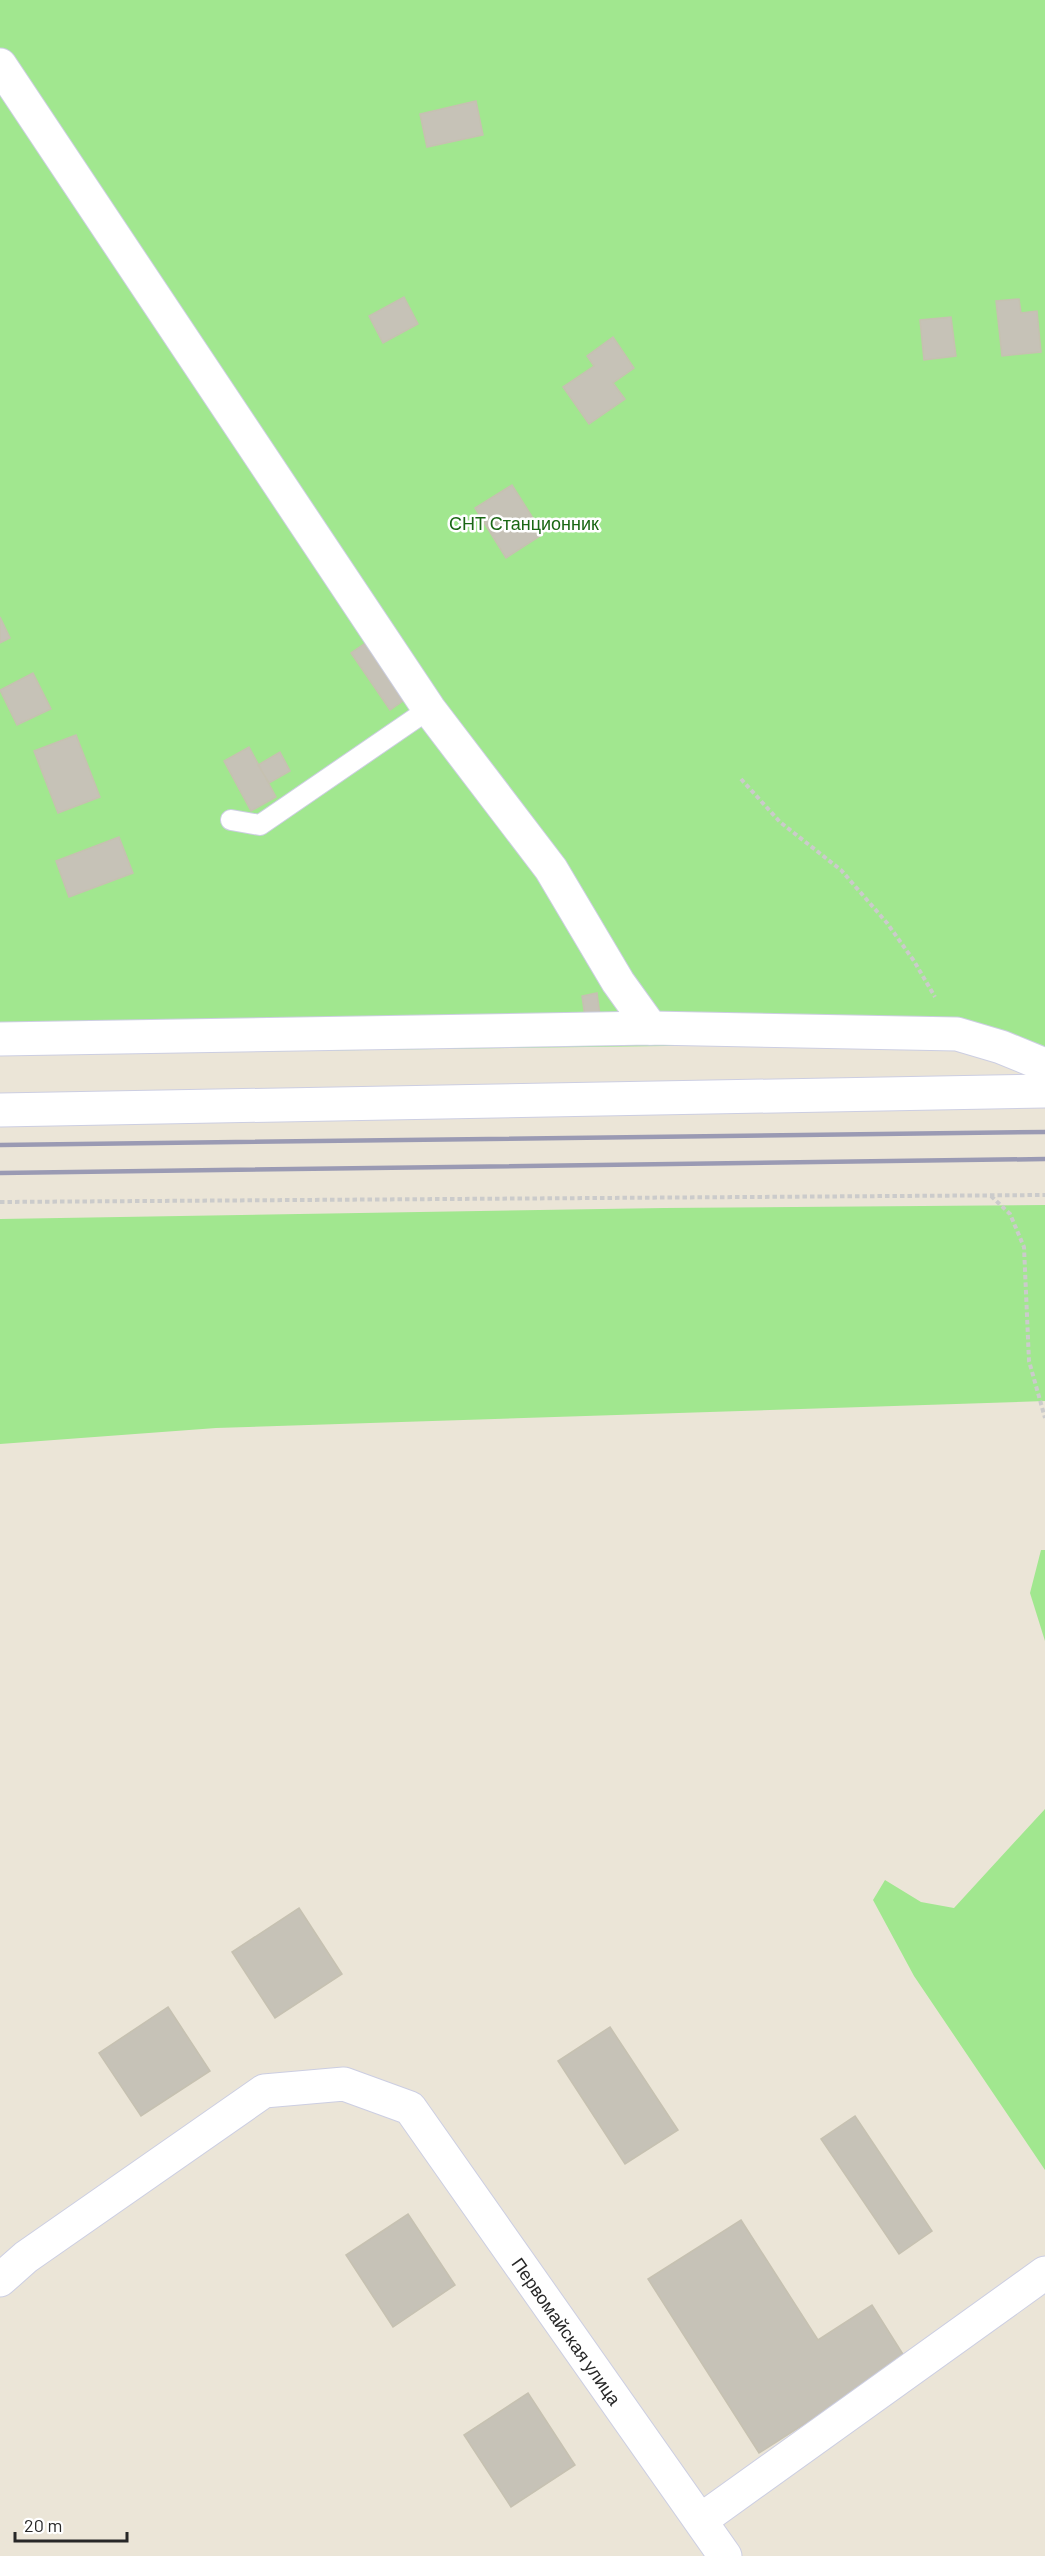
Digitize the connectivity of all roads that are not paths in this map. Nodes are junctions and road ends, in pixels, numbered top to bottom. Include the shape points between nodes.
1 (0, 65) edge
2 (429, 709) junction
3 (231, 820) dead end
4 (651, 1028) junction
5 (0, 1039) edge
6 (1045, 1065) edge
7 (1045, 1092) edge
8 (0, 1110) edge
9 (1045, 2273) edge
10 (0, 2280) edge
11 (701, 2520) junction
12 (725, 2556) edge

1 - 2 street
2 - 3 lane via 260,825
2 - 4 street via 551,869 618,982
4 - 5 street
4 - 6 street via 957,1034
7 - 8 street
9 - 11 street
10 - 11 street, Первомайская улица via 264,2091 344,2084 410,2108
11 - 12 street, Первомайская улица

